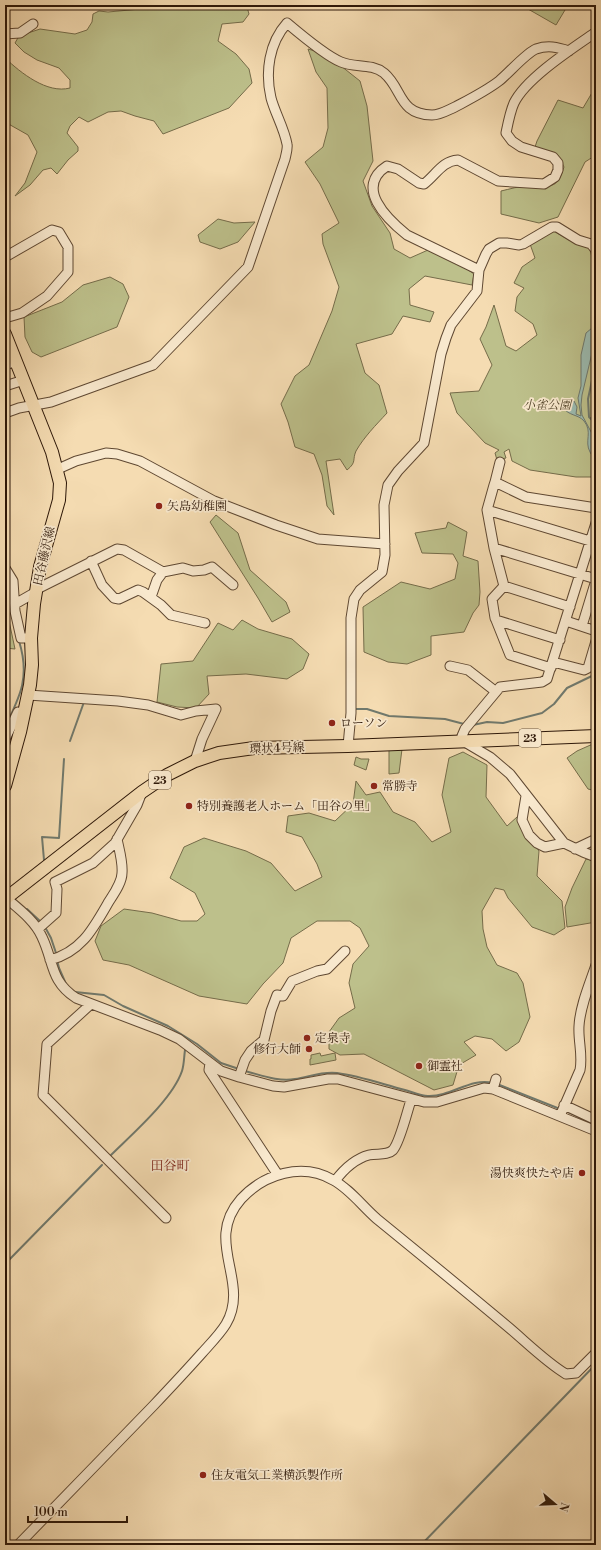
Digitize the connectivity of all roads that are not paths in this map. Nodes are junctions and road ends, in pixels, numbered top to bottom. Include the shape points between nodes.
1 (33, 24) dead end
2 (596, 32) edge
3 (5, 34) edge
4 (569, 51) junction
5 (596, 250) edge
6 (5, 257) edge
7 (480, 270) junction
8 (5, 318) edge
9 (5, 334) edge
10 (10, 363) edge
11 (24, 380) junction
12 (5, 386) edge
13 (34, 406) junction
14 (5, 413) edge
15 (500, 462) dead end
16 (58, 469) junction
17 (495, 482) junction
18 (596, 508) edge
19 (487, 510) junction
20 (596, 523) edge
21 (590, 541) junction
22 (384, 544) junction
23 (494, 548) junction
24 (92, 561) junction
25 (5, 568) edge
26 (164, 572) junction
27 (580, 574) junction
28 (596, 580) edge
29 (233, 585) dead end
30 (504, 586) junction
31 (36, 590) junction
32 (151, 597) junction
33 (15, 604) junction
34 (570, 607) junction
35 (496, 620) junction
36 (566, 621) junction
37 (205, 623) dead end
38 (582, 626) junction
39 (596, 631) edge
40 (31, 638) junction
41 (560, 640) junction
42 (596, 641) edge
43 (552, 665) junction
44 (450, 666) dead end
45 (495, 691) junction
46 (28, 695) junction
47 (24, 714) junction
48 (596, 736) edge
49 (5, 739) edge
50 (463, 741) junction
51 (348, 746) junction
52 (195, 761) junction
53 (7, 773) edge
54 (5, 786) edge
55 (142, 792) junction
56 (526, 796) junction
57 (117, 839) junction
58 (596, 839) edge
59 (564, 843) junction
60 (575, 849) junction
61 (596, 857) edge
62 (5, 898) edge
63 (42, 926) junction
64 (345, 951) dead end
65 (55, 959) junction
66 (596, 965) edge
67 (90, 1004) junction
68 (210, 1063) junction
69 (241, 1072) junction
70 (411, 1100) junction
71 (564, 1105) junction
72 (560, 1116) junction
73 (596, 1120) edge
74 (596, 1131) edge
75 (278, 1175) junction
76 (335, 1181) junction
77 (166, 1218) dead end
78 (596, 1354) edge
79 (18, 1545) edge

1 - 3 street via 20,33
2 - 4 street
4 - 7 street via 523,90 514,103 506,133 521,147 553,157 558,163 555,177 544,184 498,181 458,160 444,164 424,184 419,184 398,169 387,166 375,176 373,187 377,203 385,216 397,227 407,235
4 - 13 street via 552,47 534,50 500,80 468,100 434,115 424,114 404,104 384,73 369,66 351,66 340,62 287,22 275,39 270,53 269,86 288,145 248,268 153,365
5 - 7 street via 591,244 552,227 519,245 507,243 493,246 486,254
6 - 8 street via 52,230 59,232 68,247 68,272 46,296 22,314
7 - 22 street via 477,291 451,325 446,338 424,443 388,485 384,505
9 - 10 main road, 田谷藤沢線
10 - 11 main road, 田谷藤沢線
11 - 12 street
11 - 13 main road, 田谷藤沢線
13 - 14 street
13 - 16 main road, 田谷藤沢線
15 - 17 street
16 - 22 street via 76,461 106,454 129,456 214,501 276,525 318,539
16 - 31 main road, 田谷藤沢線 via 59,500
17 - 18 street via 526,497
17 - 19 street
19 - 21 street
19 - 23 street
20 - 21 street
21 - 27 street
22 - 51 street via 382,572 360,590 354,600 351,618 351,713
23 - 27 street
23 - 30 street
24 - 26 street via 116,549 124,550
24 - 31 street
24 - 32 street via 102,584 114,598 119,599 138,590
25 - 33 street via 13,581
26 - 29 street via 183,568 193,571 204,570 212,567
26 - 32 street via 157,580
27 - 28 street
27 - 34 street
28 - 38 street
30 - 34 street
30 - 35 street via 492,600
31 - 33 street
31 - 40 main road, 田谷藤沢線
32 - 37 street via 171,616
33 - 40 street via 21,638
34 - 36 street
35 - 41 street
35 - 43 street via 510,655
36 - 38 street
36 - 41 street
38 - 39 street
40 - 46 main road, 田谷藤沢線 via 32,673
41 - 43 street
42 - 43 street via 588,668 584,670
43 - 45 street via 547,679 542,682 502,686
44 - 45 street via 468,670
45 - 50 street via 469,724 462,736
46 - 47 main road, 田谷藤沢線
46 - 52 street via 148,705 181,715 216,709
47 - 49 street via 18,712
47 - 53 main road, 田谷藤沢線
48 - 50 main road, 環状4号線 / 23
50 - 51 main road, 環状4号線 / 23
50 - 56 street via 490,757 510,774
51 - 52 main road, 環状4号線 / 23 via 254,748 219,753
52 - 55 main road, 環状4号線 / 23 via 167,775
53 - 54 main road, 田谷藤沢線
55 - 57 street
55 - 62 main road, 環状4号線 / 23
56 - 59 street
56 - 59 street via 522,820 530,835 545,847
57 - 63 street via 93,863 56,882 56,913
57 - 65 street via 123,872 116,890 90,934
58 - 60 street
59 - 60 street
60 - 61 street
62 - 63 street
63 - 65 street via 43,937
64 - 69 street via 327,969 292,981 283,996 277,996 264,1040 251,1051
65 - 67 street via 60,985 67,993
66 - 71 street via 580,1018 580,1070
67 - 68 street via 179,1039
67 - 77 street via 47,1044 43,1095
68 - 69 street via 221,1071
68 - 75 street via 209,1070
69 - 70 street via 284,1088 338,1079
70 - 72 street via 437,1102 495,1084
70 - 76 street via 394,1149 386,1154 368,1155 359,1159 344,1169
71 - 72 street
71 - 73 street
72 - 74 street
75 - 76 street via 310,1172
75 - 79 street via 244,1196 229,1219 226,1246 234,1295 230,1316 223,1329 172,1386
76 - 78 street via 372,1215 563,1372 570,1375 576,1373

